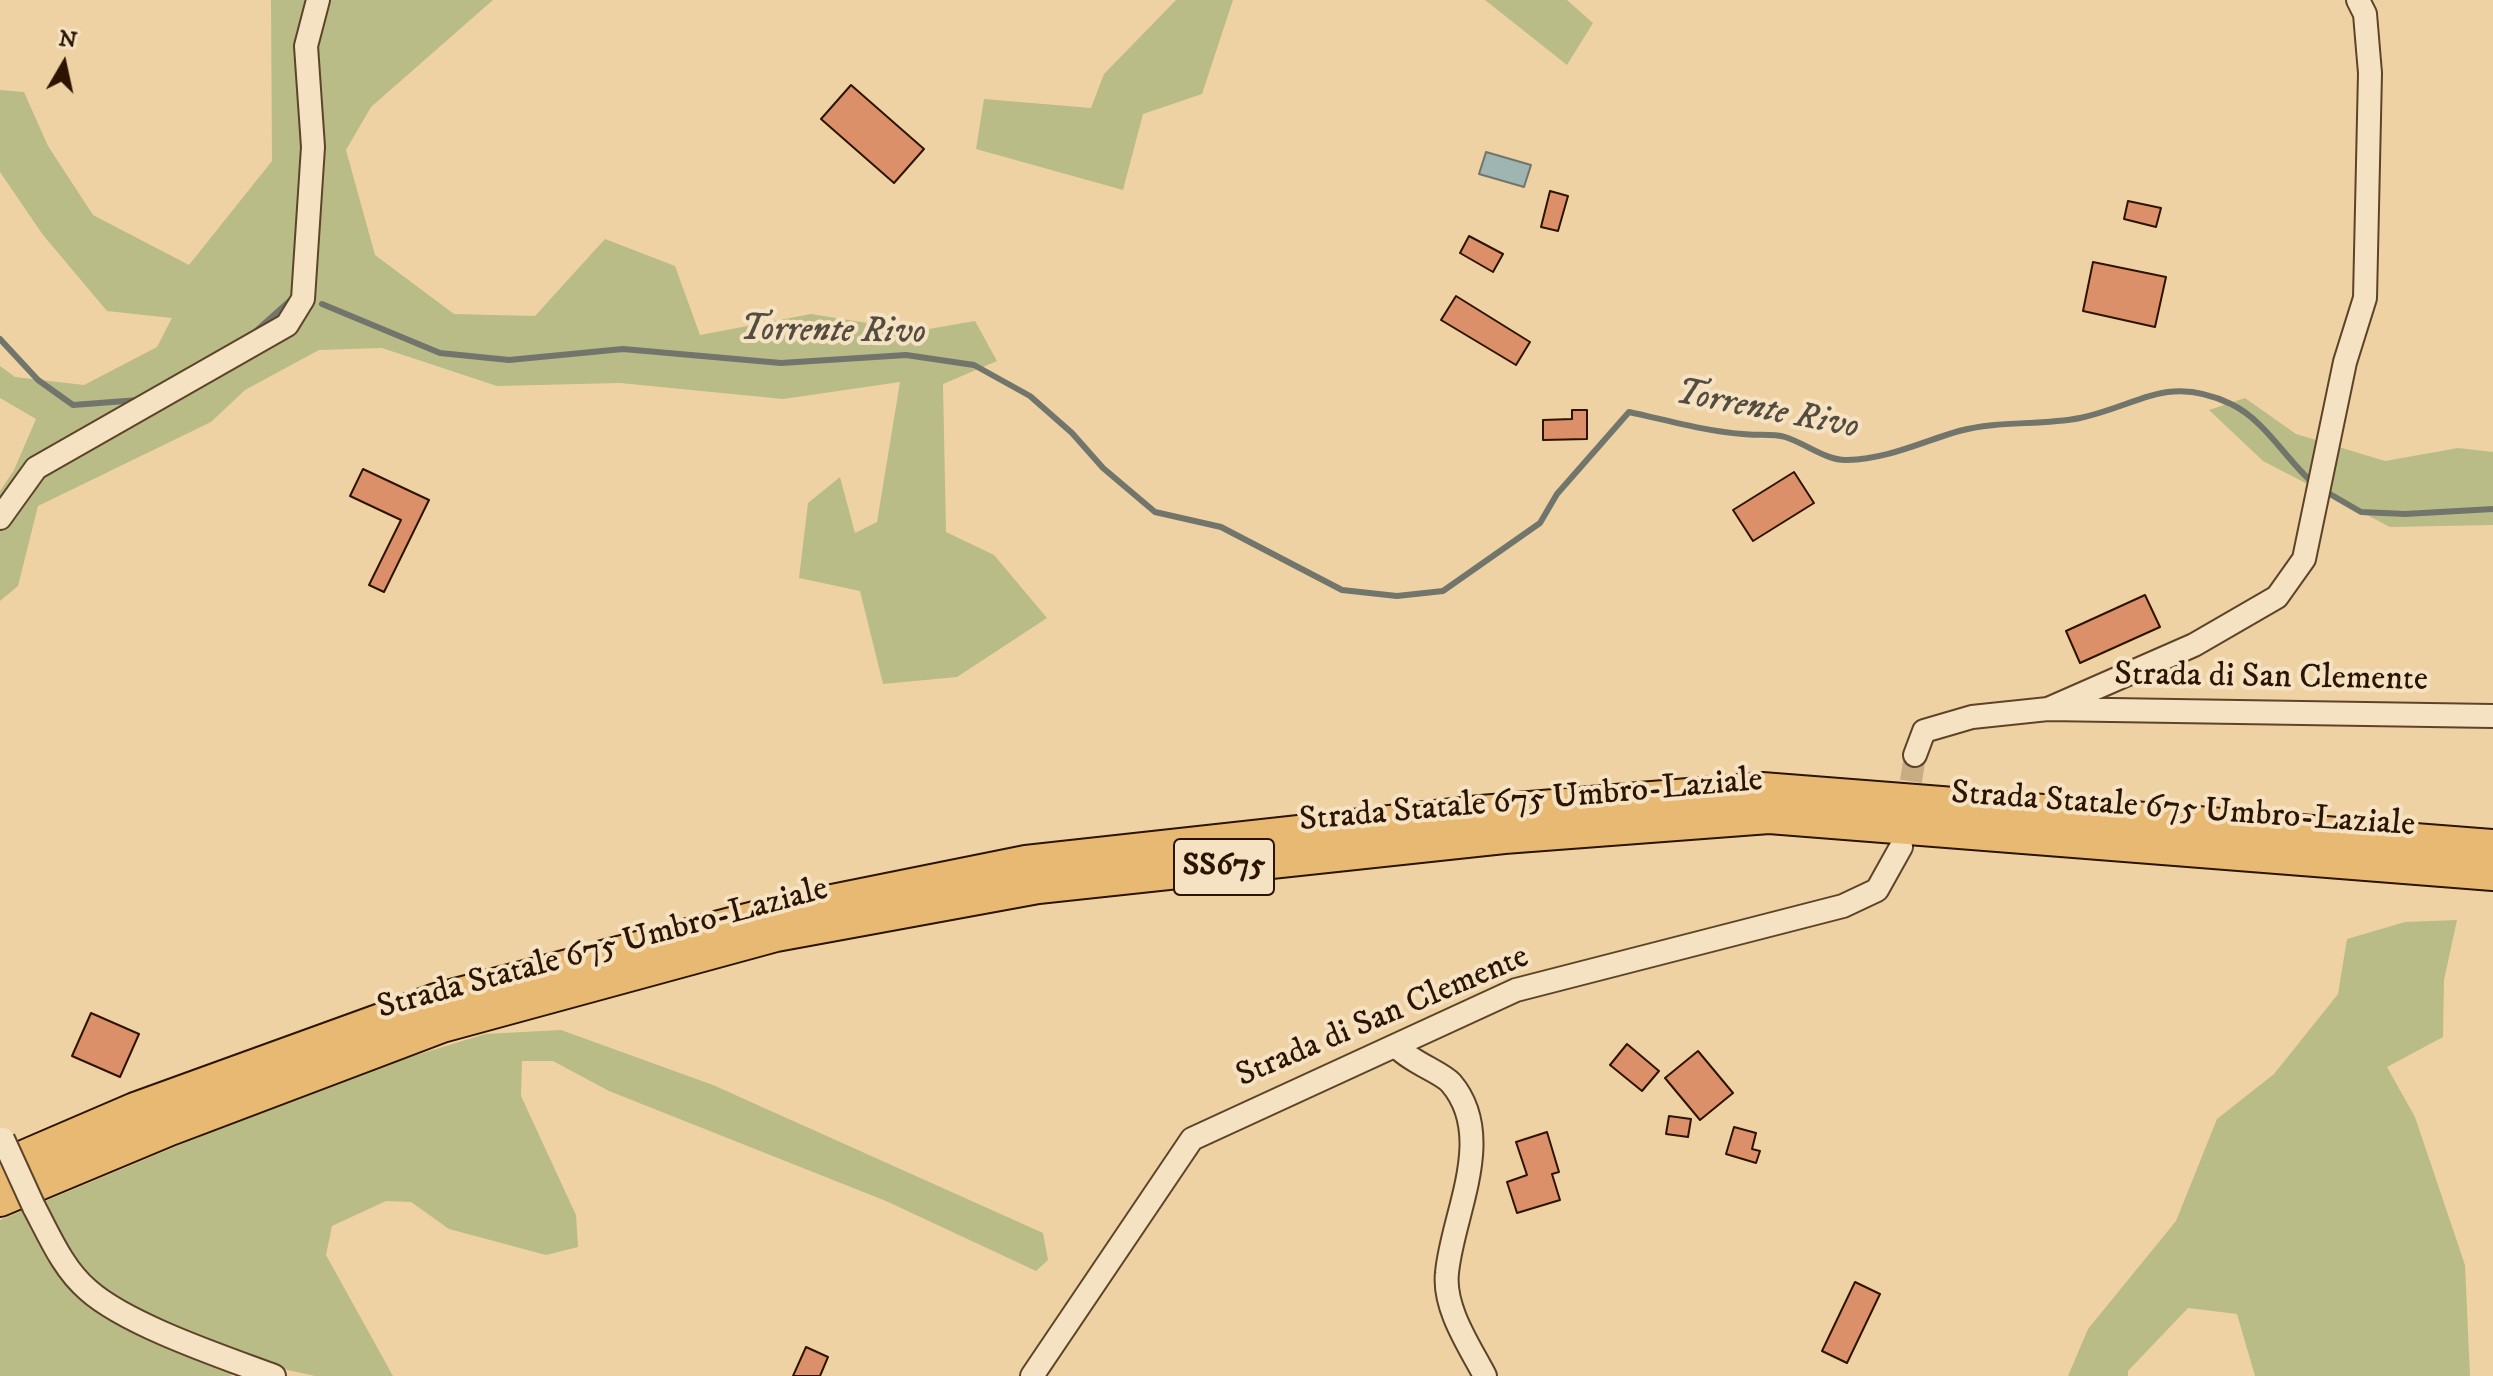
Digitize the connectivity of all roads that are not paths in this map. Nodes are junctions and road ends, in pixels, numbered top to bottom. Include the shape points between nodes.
1 (318, 0) edge
2 (2358, 0) edge
3 (0, 518) edge
4 (2048, 709) junction
5 (2493, 716) edge
6 (1915, 755) tunnel mouth
7 (2493, 846) edge
8 (1901, 847) dead end
9 (2493, 874) edge
10 (1396, 1046) junction
11 (1, 1144) edge
12 (0, 1200) edge
13 (274, 1376) edge
14 (1032, 1376) edge
15 (1485, 1376) edge

1 - 3 street via 306,46 313,147 303,299 287,325 36,468
2 - 4 street, Strada di San Clemente via 2365,14 2370,73 2365,298 2345,362 2304,559 2277,597 2194,645
4 - 5 street, Strada di San Clemente
4 - 6 street, Strada di San Clemente via 1972,717 1924,731
7 - 11 highway, Strada Statale 675 Umbro-Laziale / SS675 via 1762,789 1481,812 1026,862 778,912 436,1000 135,1109
8 - 10 street, Strada di San Clemente via 1877,890 1843,906 1516,990
9 - 12 highway, Strada Statale 675 Umbro-Laziale / SS675 via 1769,817 1504,837 1038,887 776,935 442,1026
10 - 14 street, Strada di San Clemente via 1192,1139
10 - 15 street via 1424,1069 1450,1080 1462,1101 1470,1133 1469,1179 1446,1275 1463,1334
11 - 13 street, bridge via 56,1250 87,1290 117,1311

